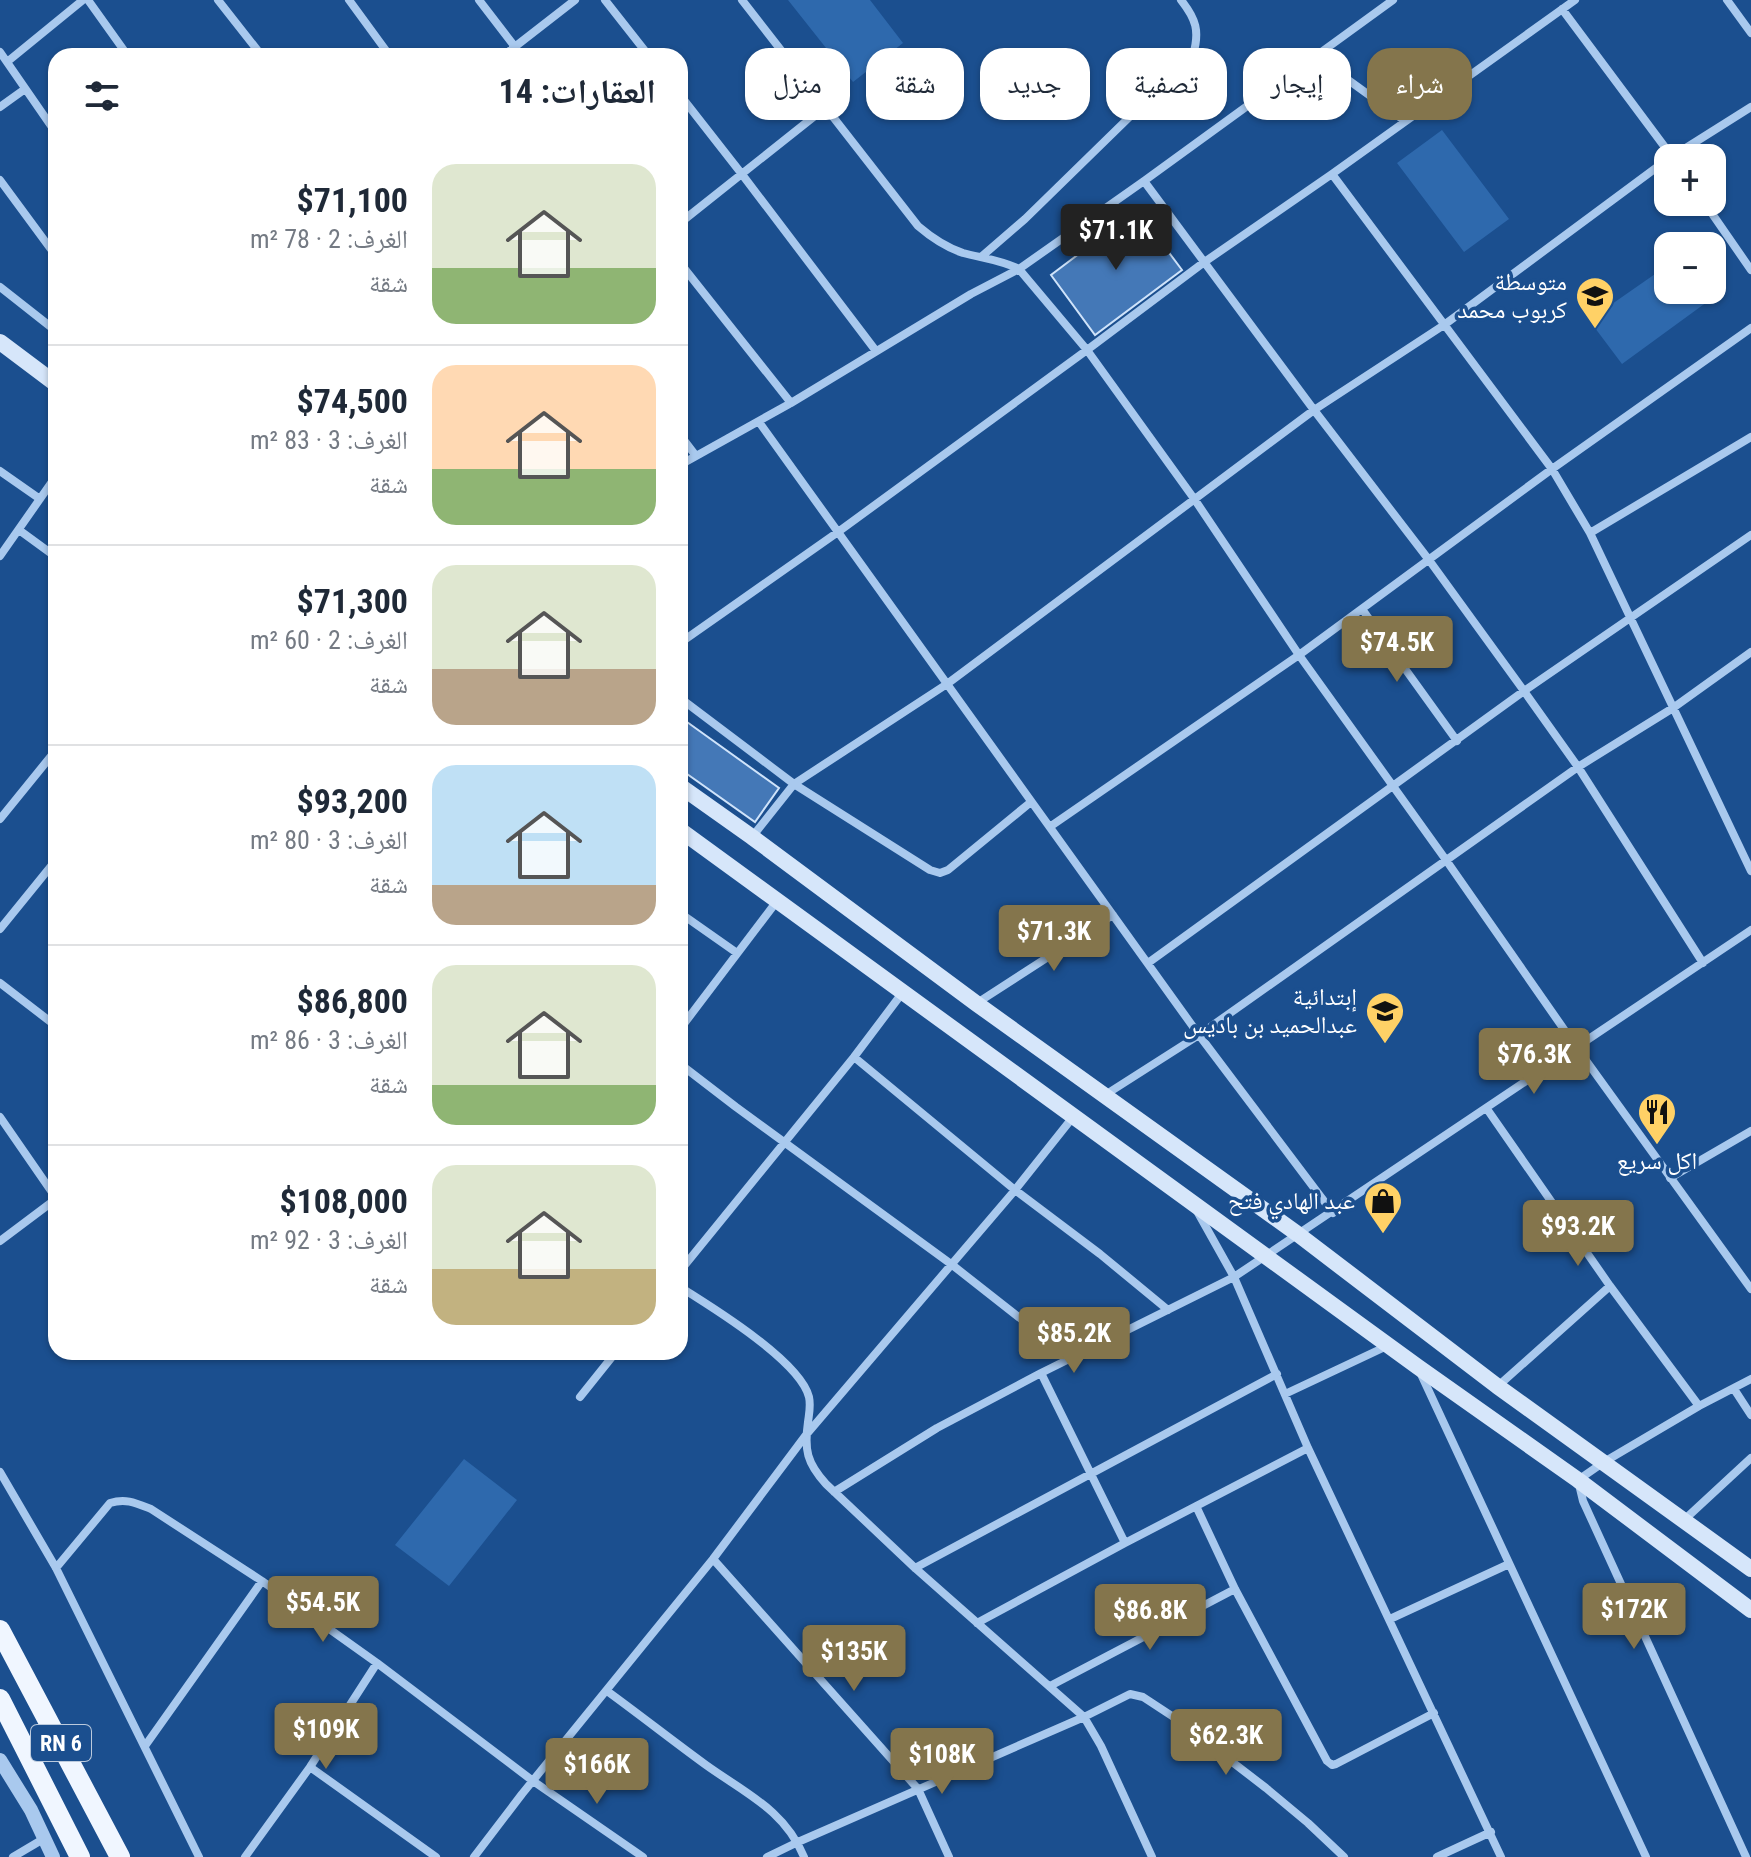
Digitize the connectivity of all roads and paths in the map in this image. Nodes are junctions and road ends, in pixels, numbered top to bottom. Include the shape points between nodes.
1 (86, 0) edge
2 (218, 0) edge
3 (349, 0) edge
4 (479, 0) edge
5 (575, 0) edge
6 (605, 0) edge
7 (742, 0) edge
8 (1181, 0) edge
9 (1393, 0) edge
10 (1575, 0) edge
11 (1727, 0) edge
12 (1562, 9) junction
13 (1751, 33) edge
14 (515, 47) joint
15 (122, 48) edge
16 (256, 48) edge
17 (384, 48) edge
18 (643, 48) edge
19 (780, 48) edge
20 (1326, 48) edge
21 (0, 52) edge
22 (7, 62) junction
23 (1351, 82) edge
24 (25, 89) junction
25 (688, 105) edge
26 (0, 107) edge
27 (1751, 107) edge
28 (1243, 109) edge
29 (809, 120) edge
30 (836, 120) edge
31 (1405, 121) junction
32 (48, 122) edge
33 (1661, 144) edge
34 (1693, 144) edge
35 (1654, 171) edge
36 (741, 173) junction
37 (1332, 174) junction
38 (0, 180) edge
39 (1144, 181) junction
40 (688, 216) edge
41 (1714, 216) edge
42 (48, 245) edge
43 (981, 257) junction
44 (1203, 263) junction
45 (1019, 269) junction
46 (1751, 270) edge
47 (688, 273) edge
48 (0, 287) edge
49 (48, 325) edge
50 (1444, 325) junction
51 (1751, 328) edge
52 (0, 342) edge
53 (1087, 350) junction
54 (876, 351) junction
55 (48, 378) edge
56 (791, 403) junction
57 (1314, 410) junction
58 (759, 422) junction
59 (1751, 437) edge
60 (688, 446) edge
61 (696, 456) junction
62 (688, 460) edge
63 (1552, 469) junction
64 (0, 471) edge
65 (48, 488) edge
66 (40, 499) junction
67 (1195, 500) junction
68 (19, 530) junction
69 (838, 532) junction
70 (1590, 533) junction
71 (1751, 535) edge
72 (48, 551) edge
73 (0, 556) edge
74 (1429, 560) junction
75 (1362, 609) junction
76 (1630, 619) junction
77 (688, 637) edge
78 (1751, 652) edge
79 (1299, 655) junction
80 (947, 684) junction
81 (1524, 691) junction
82 (688, 704) edge
83 (1673, 708) junction
84 (1457, 741) junction
85 (48, 760) edge
86 (1578, 767) junction
87 (794, 784) junction
88 (1392, 786) junction
89 (688, 792) edge
90 (1031, 802) junction
91 (0, 819) edge
92 (1051, 826) junction
93 (688, 836) edge
94 (752, 837) junction
95 (1446, 860) junction
96 (48, 870) edge
97 (1751, 871) edge
98 (777, 900) junction
99 (1113, 915) junction
100 (688, 919) edge
101 (0, 929) edge
102 (1751, 930) edge
103 (737, 953) junction
104 (1148, 963) junction
105 (1703, 963) junction
106 (0, 983) edge
107 (903, 992) junction
108 (977, 1004) junction
109 (688, 1018) edge
110 (48, 1020) edge
111 (1199, 1035) junction
112 (1577, 1048) junction
113 (854, 1057) junction
114 (688, 1070) edge
115 (1104, 1095) junction
116 (1487, 1109) junction
117 (1073, 1116) junction
118 (0, 1117) edge
119 (1751, 1131) edge
120 (784, 1143) junction
121 (1670, 1178) junction
122 (48, 1186) edge
123 (1015, 1190) junction
124 (48, 1204) edge
125 (1193, 1204) junction
126 (1333, 1213) junction
127 (1299, 1235) junction
128 (0, 1241) edge
129 (1267, 1256) junction
130 (688, 1261) edge
131 (951, 1264) junction
132 (1234, 1277) junction
133 (1749, 1284) edge
134 (1610, 1286) junction
135 (688, 1292) edge
136 (1168, 1310) junction
137 (1388, 1345) junction
138 (1072, 1359) junction
139 (610, 1360) edge
140 (1418, 1367) junction
141 (1041, 1373) junction
142 (1277, 1374) junction
143 (1751, 1379) edge
144 (1497, 1386) junction
145 (1734, 1389) junction
146 (1285, 1394) junction
147 (580, 1397) dead end
148 (1699, 1406) junction
149 (1751, 1415) edge
150 (806, 1435) junction
151 (1308, 1448) junction
152 (1751, 1458) edge
153 (1604, 1462) junction
154 (0, 1472) edge
155 (1091, 1473) junction
156 (1578, 1480) junction
157 (834, 1492) junction
158 (1196, 1506) junction
159 (1683, 1520) junction
160 (1125, 1543) junction
161 (713, 1559) junction
162 (1509, 1564) junction
163 (56, 1568) junction
164 (915, 1568) junction
165 (1751, 1569) edge
166 (262, 1581) junction
167 (1235, 1589) junction
168 (1751, 1610) edge
169 (1390, 1619) junction
170 (977, 1623) junction
171 (0, 1630) edge
172 (377, 1663) junction
173 (1050, 1686) junction
174 (607, 1691) junction
175 (2, 1709) edge
176 (1434, 1713) junction
177 (1084, 1717) junction
178 (145, 1746) junction
179 (0, 1760) edge
180 (310, 1767) junction
181 (533, 1781) junction
182 (918, 1789) junction
183 (1491, 1832) junction
184 (45, 1838) junction
185 (798, 1842) junction
186 (250, 1855) edge
187 (13, 1857) edge
188 (53, 1857) edge
189 (80, 1857) edge
190 (120, 1857) edge
191 (199, 1857) edge
192 (436, 1857) edge
193 (474, 1857) edge
194 (643, 1857) edge
195 (767, 1857) edge
196 (804, 1857) edge
197 (949, 1857) edge
198 (1152, 1857) edge
199 (1344, 1857) edge
200 (1437, 1857) edge
201 (1501, 1857) edge
202 (1646, 1857) edge
203 (1746, 1857) edge

1 - 15 street
1 - 22 street
2 - 16 street
3 - 17 street
4 - 14 street
5 - 14 street
6 - 18 street
7 - 19 street
8 - 43 street via 1198,35 1193,55
9 - 20 street
10 - 12 street
11 - 13 street
12 - 31 street
12 - 33 street
21 - 22 street
22 - 24 street
23 - 31 street
24 - 26 street
24 - 32 street
25 - 36 street
27 - 34 street
28 - 39 street
29 - 36 street
30 - 43 street via 918,226 947,247
31 - 37 street
35 - 50 street
36 - 40 street
36 - 54 street
37 - 44 street
37 - 50 street
38 - 42 street
39 - 44 street
39 - 45 street
41 - 46 street
43 - 45 street
44 - 53 street
44 - 57 street
45 - 53 street
45 - 54 street
47 - 56 street
48 - 49 street
50 - 57 street
50 - 63 street
51 - 63 street
52 - 55 main road
53 - 67 street
53 - 69 street
54 - 56 street
56 - 58 street
57 - 67 street
57 - 74 street
58 - 61 street
58 - 69 street
59 - 70 street
60 - 61 street
61 - 62 street
63 - 70 street
63 - 74 street
64 - 66 street
65 - 66 street
66 - 68 street
67 - 79 street
67 - 80 street
68 - 72 street
68 - 73 street
69 - 77 street
69 - 80 street
70 - 76 street
71 - 76 street
74 - 75 street
74 - 81 street
75 - 79 street
75 - 84 street
76 - 81 street
76 - 83 street
78 - 83 street
79 - 88 street
79 - 92 street
80 - 87 street
80 - 90 street
81 - 84 street
81 - 86 street
82 - 87 street
83 - 86 street
83 - 97 street
84 - 88 street
85 - 91 street
86 - 95 street
86 - 105 street
87 - 90 street via 940,873
87 - 94 street
88 - 95 street
88 - 104 street
89 - 94 main road
90 - 92 street
92 - 99 street
93 - 98 main road
94 - 108 main road
95 - 111 street
95 - 112 street
96 - 101 street
98 - 103 street
98 - 107 main road
99 - 104 street
99 - 108 street
100 - 103 street
102 - 105 street
103 - 109 street
104 - 111 street
105 - 112 street
106 - 110 street
107 - 113 street
107 - 117 main road
108 - 115 main road
111 - 115 street
111 - 126 street
112 - 116 street
112 - 121 street
113 - 120 street
113 - 123 street
114 - 120 street
115 - 127 main road
116 - 126 street
116 - 134 street
117 - 123 street
117 - 125 main road
118 - 122 street
119 - 121 street
120 - 130 street
120 - 131 street
121 - 133 street
123 - 131 street
123 - 136 street
124 - 128 street
125 - 129 main road
125 - 132 street
126 - 127 street
127 - 129 street
127 - 144 main road
129 - 132 street
129 - 137 main road
131 - 138 street
131 - 150 street
132 - 136 street
132 - 142 street
134 - 144 street
134 - 148 street
135 - 150 street via 791,1368 809,1399
136 - 138 street
137 - 140 main road
137 - 146 street
138 - 141 street
139 - 147 street
140 - 156 main road
140 - 162 street
141 - 155 street
141 - 157 street via 937,1428
142 - 146 street
142 - 155 street
143 - 145 street
144 - 153 main road
145 - 148 street
145 - 149 street
146 - 151 street
148 - 153 street
150 - 157 street via 807,1456
150 - 161 street
151 - 158 street
151 - 169 street
152 - 159 street
153 - 156 street
153 - 159 main road
154 - 163 street
155 - 160 street
155 - 164 street
156 - 168 main road
156 - 203 street
157 - 164 street
158 - 160 street
158 - 167 street
159 - 165 main road
160 - 170 street
161 - 174 street
161 - 182 street
162 - 169 street
162 - 202 street
163 - 166 street via 103,1509 120,1500 151,1509
163 - 178 street
164 - 170 street
166 - 172 street
166 - 178 street
167 - 173 street
167 - 176 street via 1329,1764
169 - 176 street
170 - 173 street
171 - 190 main road, RN 6
172 - 180 street
172 - 181 street
173 - 177 street
174 - 181 street
174 - 185 street via 768,1807
175 - 189 main road, RN 6
176 - 183 street
177 - 182 street
177 - 198 street
177 - 199 street via 1130,1694 1143,1697 1266,1788
178 - 191 street
179 - 184 street
180 - 186 street
180 - 192 street
181 - 193 street
181 - 194 street
182 - 185 street
182 - 197 street
183 - 200 street
183 - 201 street
184 - 187 street
184 - 188 street
185 - 195 street
185 - 196 street

